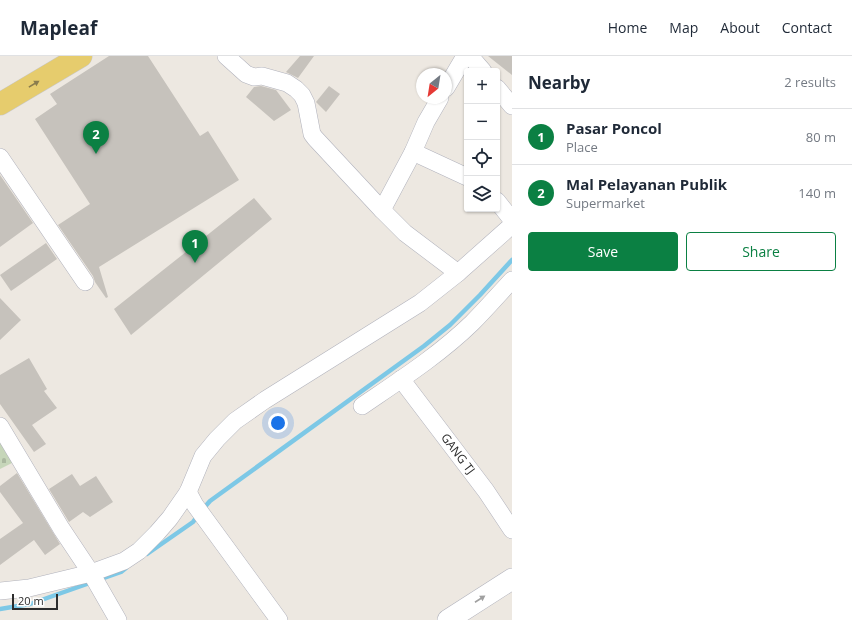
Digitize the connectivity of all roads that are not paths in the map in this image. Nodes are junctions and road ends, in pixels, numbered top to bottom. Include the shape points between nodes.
1 (81, 56) edge
2 (226, 56) edge
3 (465, 56) edge
4 (470, 56) edge
5 (480, 68) edge
6 (452, 78) edge
7 (500, 92) edge
8 (0, 104) edge
9 (436, 104) edge
10 (512, 106) edge
11 (413, 152) junction
12 (0, 158) edge
13 (465, 176) edge
14 (500, 205) edge
15 (382, 210) junction
16 (512, 220) edge
17 (512, 225) edge
18 (458, 273) junction
19 (512, 280) edge
20 (85, 282) dead end
21 (401, 379) junction
22 (362, 406) dead end
23 (0, 426) edge
24 (192, 498) junction
25 (512, 530) edge
26 (92, 576) junction
27 (512, 579) edge
28 (0, 591) edge
29 (118, 620) edge
30 (279, 620) edge
31 (448, 620) edge

8 -> 1 main road
2 - 15 street via 246,74 287,83 299,92 306,103 312,134
3 - 6 street
4 - 5 street
7 - 10 street
9 - 11 street
11 - 13 street
11 - 15 street
12 - 20 street
14 - 16 street
15 - 18 street via 405,233
17 - 18 street
18 - 24 street via 420,303 235,421 203,456
19 - 21 street via 472,323 430,359
21 - 22 street
21 - 25 street, GANG TJ via 486,491
23 - 26 street via 60,528
24 - 26 street via 139,551
24 - 30 street
26 - 28 street
26 - 29 street
31 -> 27 street

